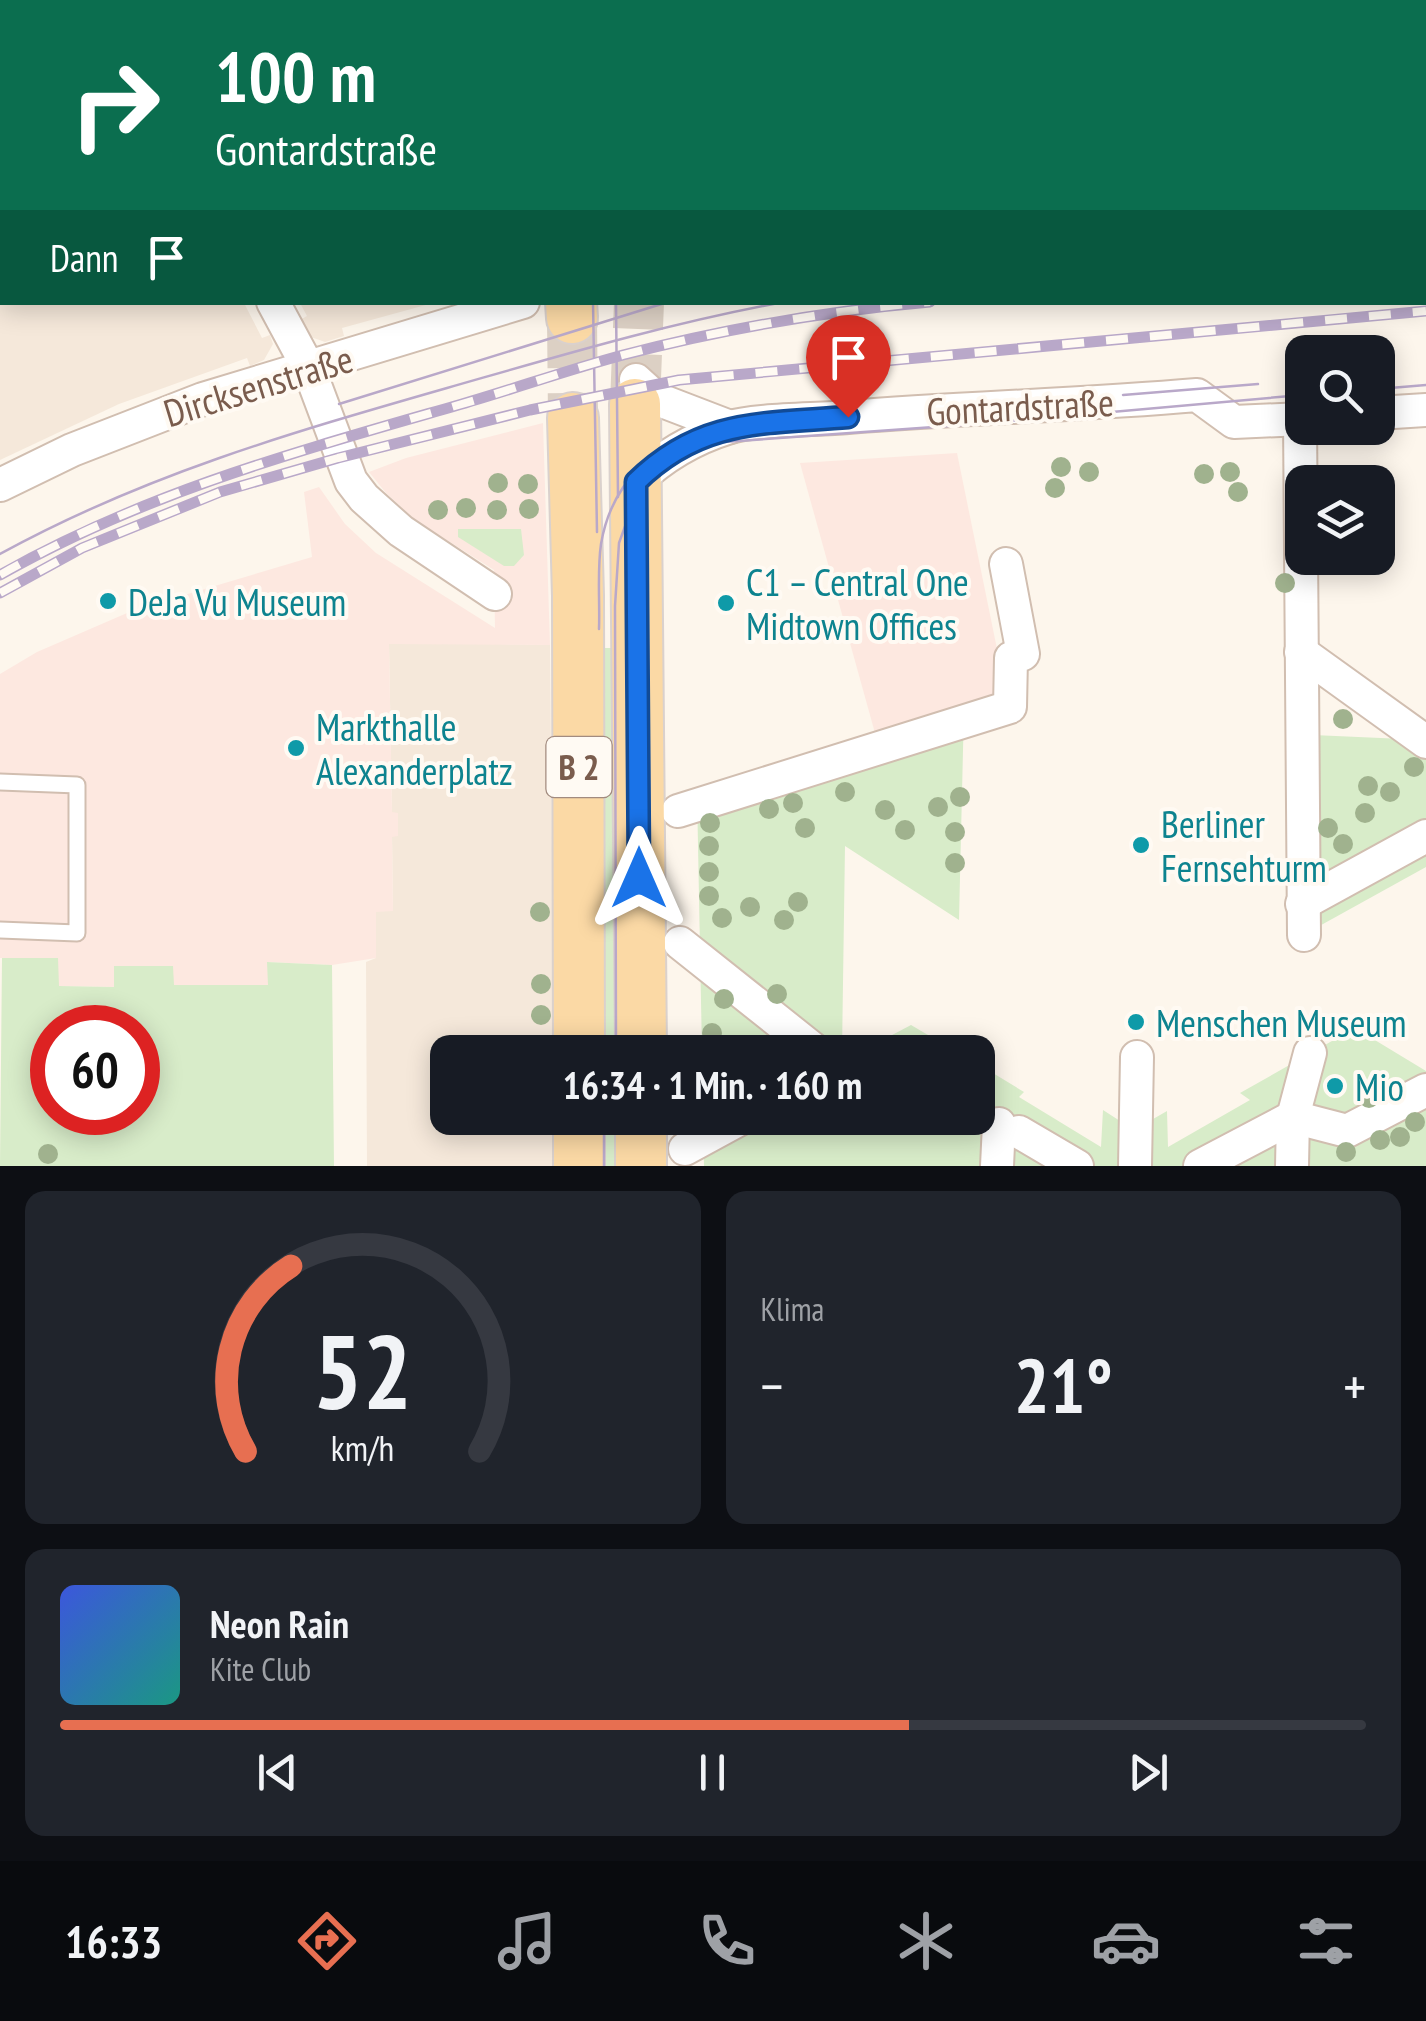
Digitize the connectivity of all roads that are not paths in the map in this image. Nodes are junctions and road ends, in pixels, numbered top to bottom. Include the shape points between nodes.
1 (275, 305) edge
2 (513, 305) edge
3 (309, 369) junction
4 (636, 392) joint
5 (1426, 410) edge
6 (1395, 412) edge
7 (573, 418) tunnel mouth
8 (1285, 420) edge
9 (730, 427) junction
10 (1301, 445) edge
11 (636, 482) junction
12 (0, 485) edge
13 (1006, 564) dead end
14 (495, 594) dead end
15 (1301, 652) junction
16 (1426, 742) edge
17 (0, 782) edge
18 (678, 811) dead end
19 (1426, 836) edge
20 (0, 930) edge
21 (680, 942) dead end
22 (579, 1035) edge
23 (640, 1035) edge
24 (796, 1035) edge
25 (1310, 1054) dead end
26 (1136, 1058) dead end
27 (1426, 1090) edge
28 (1293, 1117) junction
29 (1002, 1125) edge
30 (579, 1135) edge
31 (651, 1135) edge
32 (708, 1135) edge
33 (663, 1157) edge
34 (579, 1166) edge
35 (997, 1166) edge
36 (1076, 1166) edge
37 (1135, 1166) edge
38 (1200, 1166) edge
39 (1292, 1166) edge

1 - 3 street
2 - 3 street, Dircksenstraße
3 - 12 street, Dircksenstraße via 128,426
3 - 14 street via 351,481 364,498
4 - 9 street, Gontardstraße
4 - 11 main road, B 2
5 - 6 street
7 - 22 main road, B 2
8 - 9 street, Gontardstraße via 1234,422 1197,396
9 - 11 street, Gontardstraße via 676,449
10 - 15 street
11 - 23 main road, B 2
13 - 18 street via 1024,654 1011,658 1010,707
15 - 16 street
15 - 19 street via 1302,920
17 - 20 lane via 77,784 77,934
21 - 24 street
25 - 28 street
26 - 37 street
27 - 28 street via 1346,1131
28 - 38 street
28 - 39 street
29 - 35 street
29 - 36 street
30 - 34 main road
31 - 33 main road
32 - 33 street

